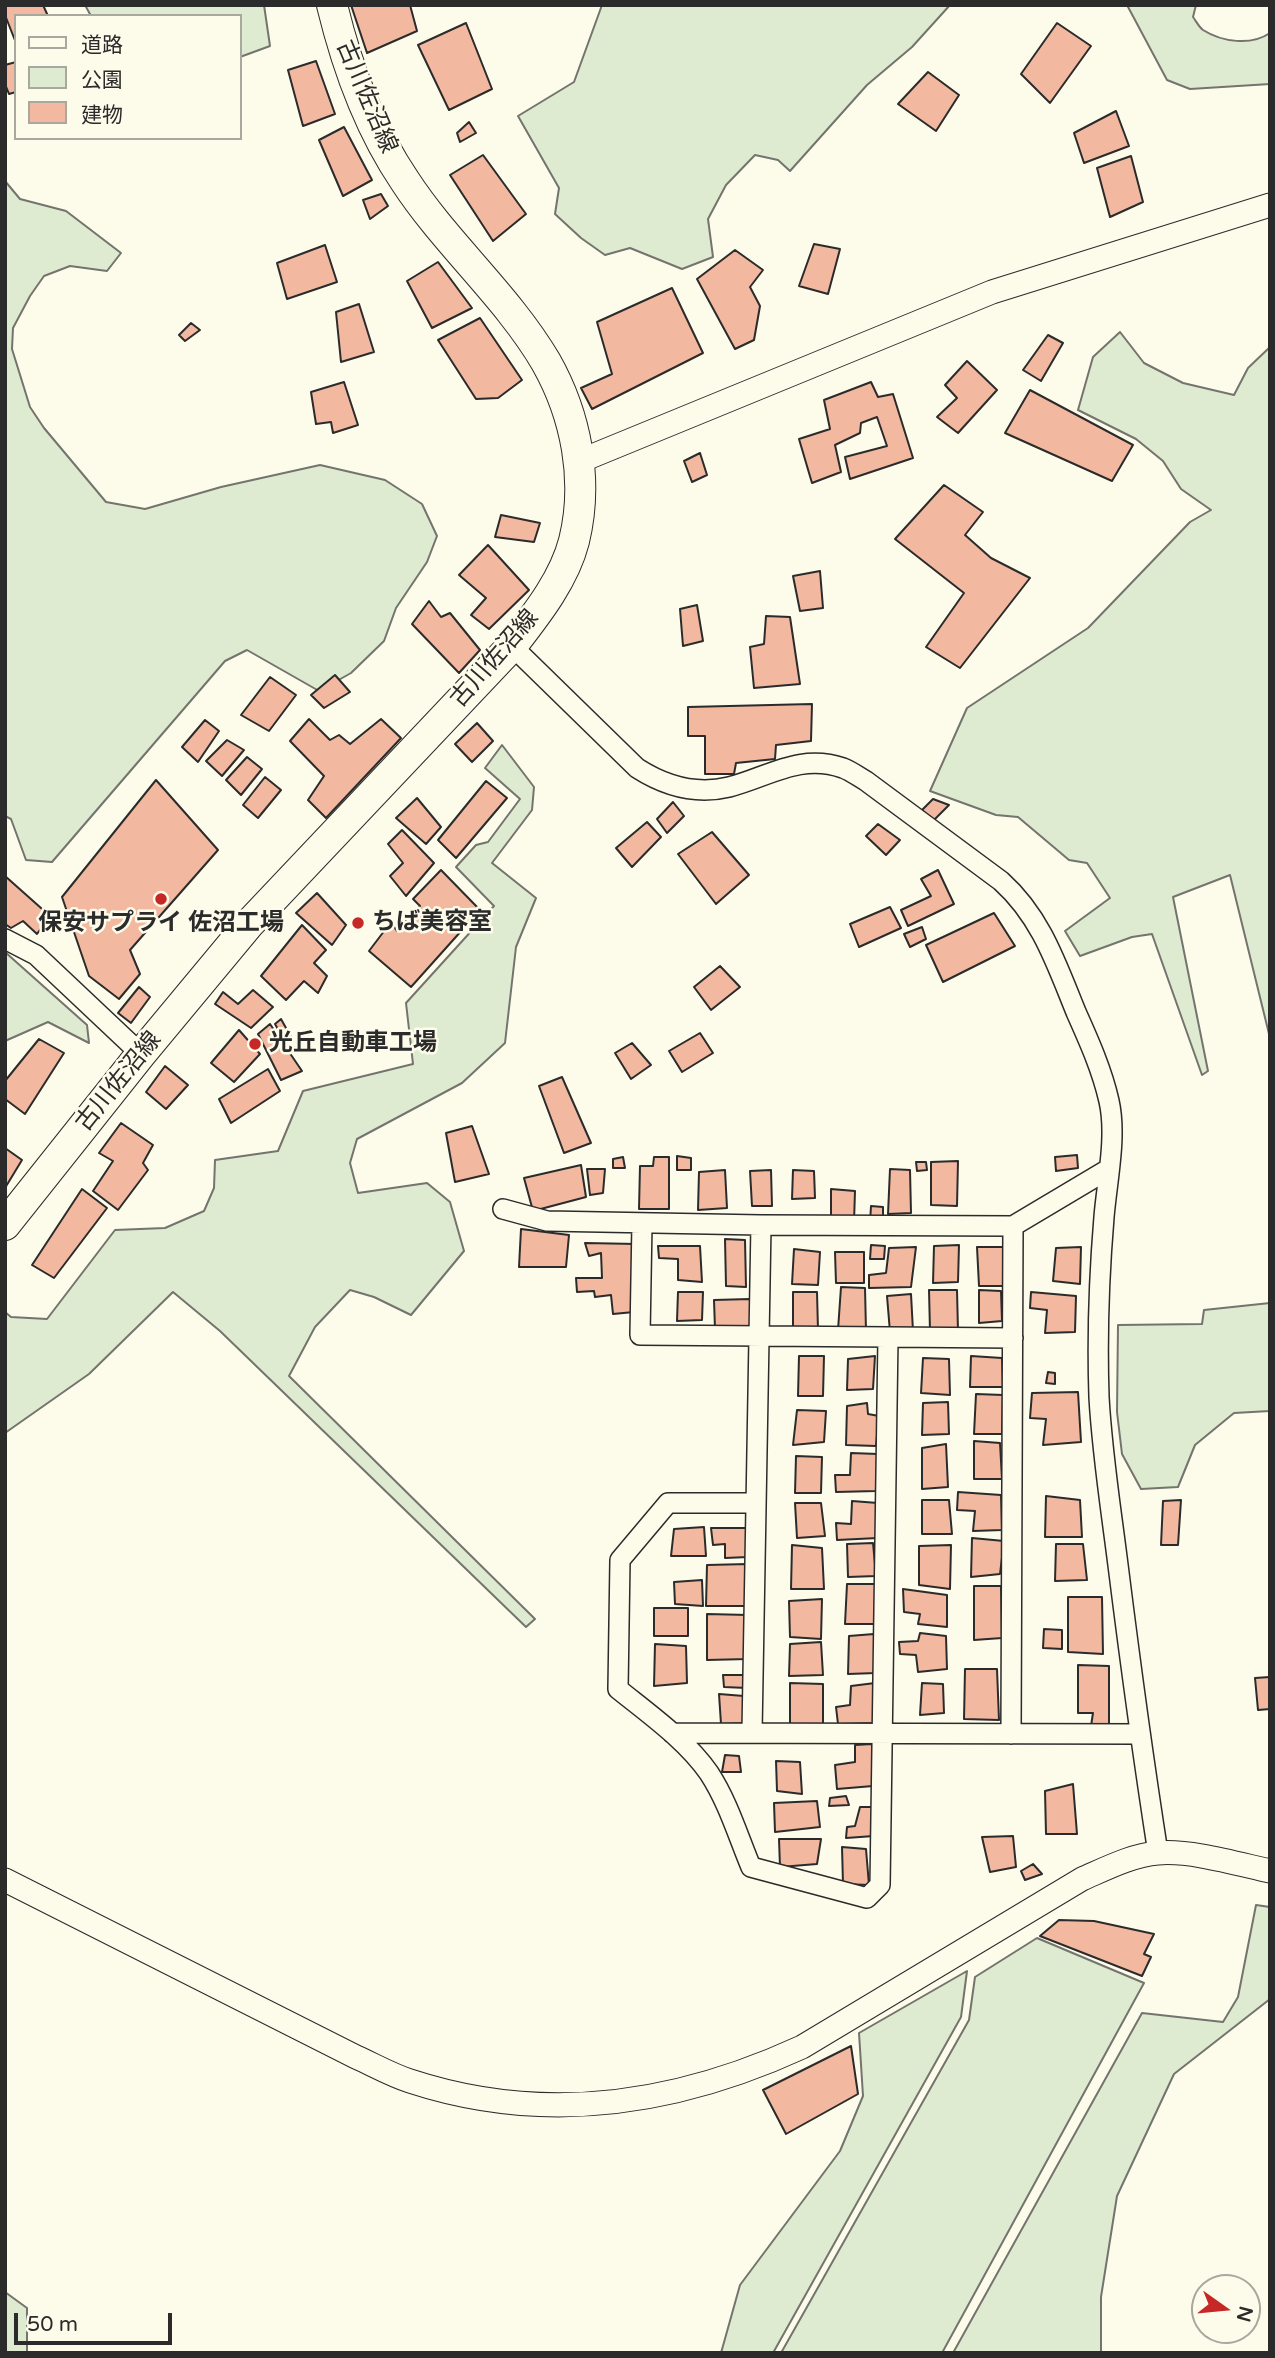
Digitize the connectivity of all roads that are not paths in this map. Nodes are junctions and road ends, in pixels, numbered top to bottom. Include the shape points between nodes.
1 (332, 5) edge
2 (1270, 205) edge
3 (580, 461) junction
4 (512, 646) junction
5 (5, 939) edge
6 (141, 1054) junction
7 (1107, 1170) junction
8 (503, 1209) dead end
9 (642, 1223) junction
10 (5, 1225) edge
11 (761, 1225) junction
12 (1013, 1226) junction
13 (759, 1336) junction
14 (888, 1337) junction
15 (1013, 1338) junction
16 (756, 1503) junction
17 (752, 1732) junction
18 (672, 1733) junction
19 (882, 1733) junction
20 (1012, 1734) junction
21 (1139, 1734) junction
22 (1158, 1853) junction
23 (1270, 1871) edge
24 (5, 1880) edge

1 - 3 main road, 古川佐沼線 via 341,44 378,137 430,217 545,361 573,426
2 - 3 street via 992,292
3 - 4 main road, 古川佐沼線 via 580,503 573,543 557,581
4 - 6 main road, 古川佐沼線 via 249,924
4 - 7 street via 656,780 678,788 706,790 793,765 843,768 1001,881 1018,896 1040,929 1100,1069 1112,1127
5 - 6 street via 36,955
6 - 10 main road, 古川佐沼線
7 - 12 street
7 - 21 street via 1098,1330 1100,1398
8 - 9 street via 547,1221
9 - 11 street
9 - 13 street via 640,1335
11 - 12 street
11 - 13 street
12 - 15 street
13 - 14 street
13 - 16 street
14 - 15 street
14 - 19 street
15 - 20 street
16 - 17 street
16 - 18 street via 668,1503 620,1560 618,1689
17 - 18 street
17 - 19 street
18 - 19 street via 708,1772 751,1867 867,1898 880,1885
19 - 20 street
20 - 21 street
21 - 22 street
22 - 23 street via 1201,1856
22 - 24 street via 1082,1879 802,2047 769,2062 639,2098 536,2106 495,2102 408,2080

